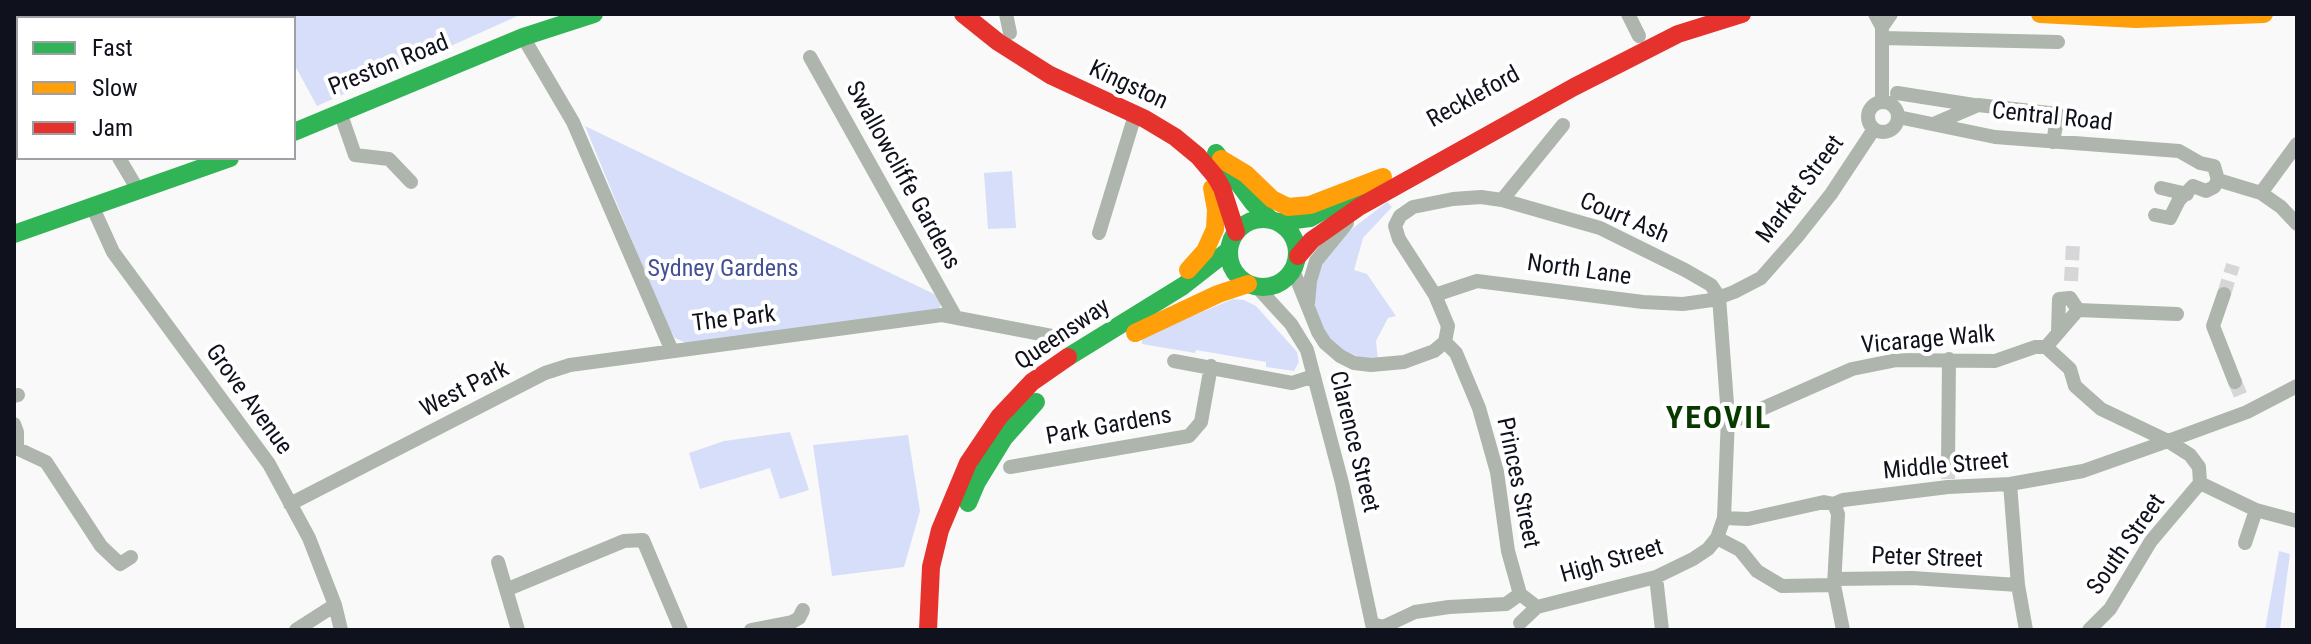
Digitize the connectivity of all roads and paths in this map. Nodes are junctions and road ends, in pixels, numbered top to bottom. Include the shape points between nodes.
1 (594, 14) edge
2 (963, 14) edge
3 (985, 14) edge
4 (1006, 14) edge
5 (1628, 14) edge
6 (1694, 14) edge
7 (1742, 14) edge
8 (1891, 14) edge
9 (2040, 14) edge
10 (2264, 14) edge
11 (1880, 26) edge
12 (1010, 33) junction
13 (1639, 36) junction
14 (523, 37) junction
15 (2058, 42) dead end
16 (810, 57) dead end
17 (1897, 93) dead end
18 (1882, 102) junction
19 (1978, 105) junction
20 (340, 112) junction
21 (1135, 115) junction
22 (1898, 117) junction
23 (1936, 123) junction
24 (1563, 125) dead end
25 (1874, 129) junction
26 (296, 131) edge
27 (2053, 142) junction
28 (2297, 144) edge
29 (120, 160) edge
30 (224, 160) edge
31 (1214, 163) junction
32 (2200, 163) junction
33 (1383, 177) junction
34 (2218, 180) junction
35 (411, 182) dead end
36 (2161, 188) dead end
37 (138, 190) junction
38 (2190, 190) junction
39 (2261, 193) junction
40 (1502, 200) junction
41 (1359, 207) junction
42 (93, 208) junction
43 (2155, 215) dead end
44 (1275, 220) junction
45 (2297, 224) edge
46 (1099, 233) dead end
47 (14, 234) edge
48 (1232, 241) junction
49 (1295, 263) junction
50 (2071, 281) tunnel mouth
51 (1252, 285) junction
52 (2224, 294) tunnel mouth
53 (1435, 295) junction
54 (1719, 297) junction
55 (1159, 301) junction
56 (2074, 304) junction
57 (1308, 313) junction
58 (2177, 314) dead end
59 (955, 316) junction
60 (2058, 332) junction
61 (1057, 337) dead end
62 (1445, 342) junction
63 (2046, 347) junction
64 (672, 351) junction
65 (1949, 359) junction
66 (1174, 361) dead end
67 (1211, 366) junction
68 (1314, 376) junction
69 (2235, 382) tunnel mouth
70 (2297, 386) edge
71 (1728, 417) junction
72 (14, 424) edge
73 (2168, 441) junction
74 (15, 447) edge
75 (1010, 467) dead end
76 (1948, 477) junction
77 (2200, 483) junction
78 (2010, 484) junction
79 (290, 504) junction
80 (1834, 504) junction
81 (2256, 510) junction
82 (1724, 518) junction
83 (2297, 521) edge
84 (651, 526) dead end
85 (1717, 538) junction
86 (643, 540) junction
87 (2245, 543) dead end
88 (498, 562) dead end
89 (122, 566) dead end
90 (1656, 577) junction
91 (1834, 582) junction
92 (2018, 585) junction
93 (508, 589) junction
94 (1520, 594) junction
95 (1506, 604) junction
96 (335, 605) junction
97 (1537, 607) junction
98 (803, 610) dead end
99 (1519, 626) edge
100 (296, 630) edge
101 (341, 630) edge
102 (518, 630) edge
103 (681, 630) edge
104 (751, 630) edge
105 (928, 630) edge
106 (944, 630) edge
107 (1662, 630) edge
108 (1843, 630) edge
109 (2026, 630) edge
110 (2089, 630) edge

1 - 14 main road, Preston Road
2 - 21 main road, Kingston via 1050,75
3 - 12 main road, Kingston
4 - 12 street
5 - 13 street
6 - 13 main road, Reckleford
7 - 41 main road, Reckleford via 1635,54
8 - 11 street
9 - 10 main road via 2136,19
11 - 15 street
11 - 18 street
12 - 31 main road, Kingston via 1072,69 1164,110 1185,124
13 - 33 main road, Reckleford
14 - 20 main road, Preston Road
14 - 64 street, The Park via 573,122
16 - 59 street, Swallowcliffe Gardens
17 - 19 street
18 - 22 street via 1892,104
18 - 25 street via 1870,110
19 - 23 street
19 - 27 street via 2058,114
20 - 26 main road, Preston Road
20 - 35 street via 355,155 389,159
21 - 31 main road, Kingston
21 - 46 street
22 - 23 street, Central Road
22 - 25 street via 1892,129
23 - 27 street, Central Road via 1995,137
24 - 40 street
25 - 54 street, Market Street via 1817,213 1761,278
27 - 32 street, Central Road via 2179,151
28 - 39 street
29 - 37 street
30 - 37 main road
31 - 33 main road via 1246,174 1288,207 1310,205
31 - 44 main road, Kingston
31 - 48 main road, Kingston
31 - 55 main road via 1212,238
32 - 34 street via 2214,166
32 - 38 street via 2191,173
33 - 44 main road, Reckleford via 1310,218
34 - 38 street via 2210,190
34 - 39 street
36 - 38 street
37 - 42 main road
38 - 43 street via 2170,218
39 - 45 street
40 - 53 street, Court Ash via 1453,199 1413,207 1400,216 1395,226 1399,239
40 - 54 street, Court Ash via 1600,228 1711,285
41 - 49 main road, Reckleford via 1312,240
41 - 57 street, Reckleford via 1316,261
42 - 47 main road
42 - 79 street, Grove Avenue via 113,252 269,464
44 - 48 main road via 1247,222
44 - 49 main road via 1295,240
48 - 51 main road via 1235,272
48 - 55 main road, Queensway via 1199,274
49 - 51 main road via 1277,284
49 - 57 street
50 - 56 street
51 - 68 street, Clarence Street via 1300,336
51 - 106 main road, Queensway via 1218,294 1088,358 1021,417 977,482 961,518 946,581
52 - 69 street via 2206,324
53 - 54 street, North Lane via 1477,281 1643,302 1683,304
53 - 62 street via 1448,326
54 - 71 street
55 - 105 main road, Queensway via 1032,382 982,440 940,530 931,567
56 - 58 street
56 - 60 street
56 - 60 street via 2059,299
57 - 62 street via 1325,343 1354,363 1404,362
59 - 61 street, The Park
59 - 64 street, The Park
60 - 63 street
62 - 94 street, Princes Street via 1456,353 1479,408
63 - 65 street, Vicarage Walk via 1995,361
63 - 73 street via 2070,369 2075,386 2101,409
64 - 79 street, West Park via 545,373
65 - 71 street, Vicarage Walk via 1897,360 1852,369 1734,421
65 - 76 street
66 - 67 street
67 - 68 street via 1292,383
67 - 75 street, Park Gardens via 1201,422 1189,436
68 - 95 street, Clarence Street via 1372,624 1383,627 1415,612
70 - 73 street, Middle Street
71 - 82 street
72 - 74 street
73 - 77 street via 2190,455 2199,467
73 - 78 street, Middle Street via 2083,471
74 - 89 street via 46,462 101,546
76 - 78 street, Middle Street
76 - 80 street, Middle Street
77 - 81 street
77 - 110 street, South Street via 2151,541 2110,609
78 - 92 street
79 - 96 street, Grove Avenue
80 - 82 street, Middle Street via 1748,519
80 - 91 street
81 - 83 street
81 - 87 street
82 - 85 street
84 - 86 street
85 - 90 street, High Street via 1693,559
85 - 91 street, Peter Street via 1740,550 1757,571 1782,586
86 - 93 street via 624,541
86 - 103 street
88 - 93 street
90 - 97 street, High Street
90 - 107 street
91 - 92 street, Peter Street via 1912,578
91 - 108 street
92 - 109 street
93 - 102 street
94 - 95 street
94 - 97 street, High Street
95 - 99 street
96 - 100 street
96 - 101 street, Grove Avenue
97 - 99 street, High Street
98 - 104 street via 792,622

